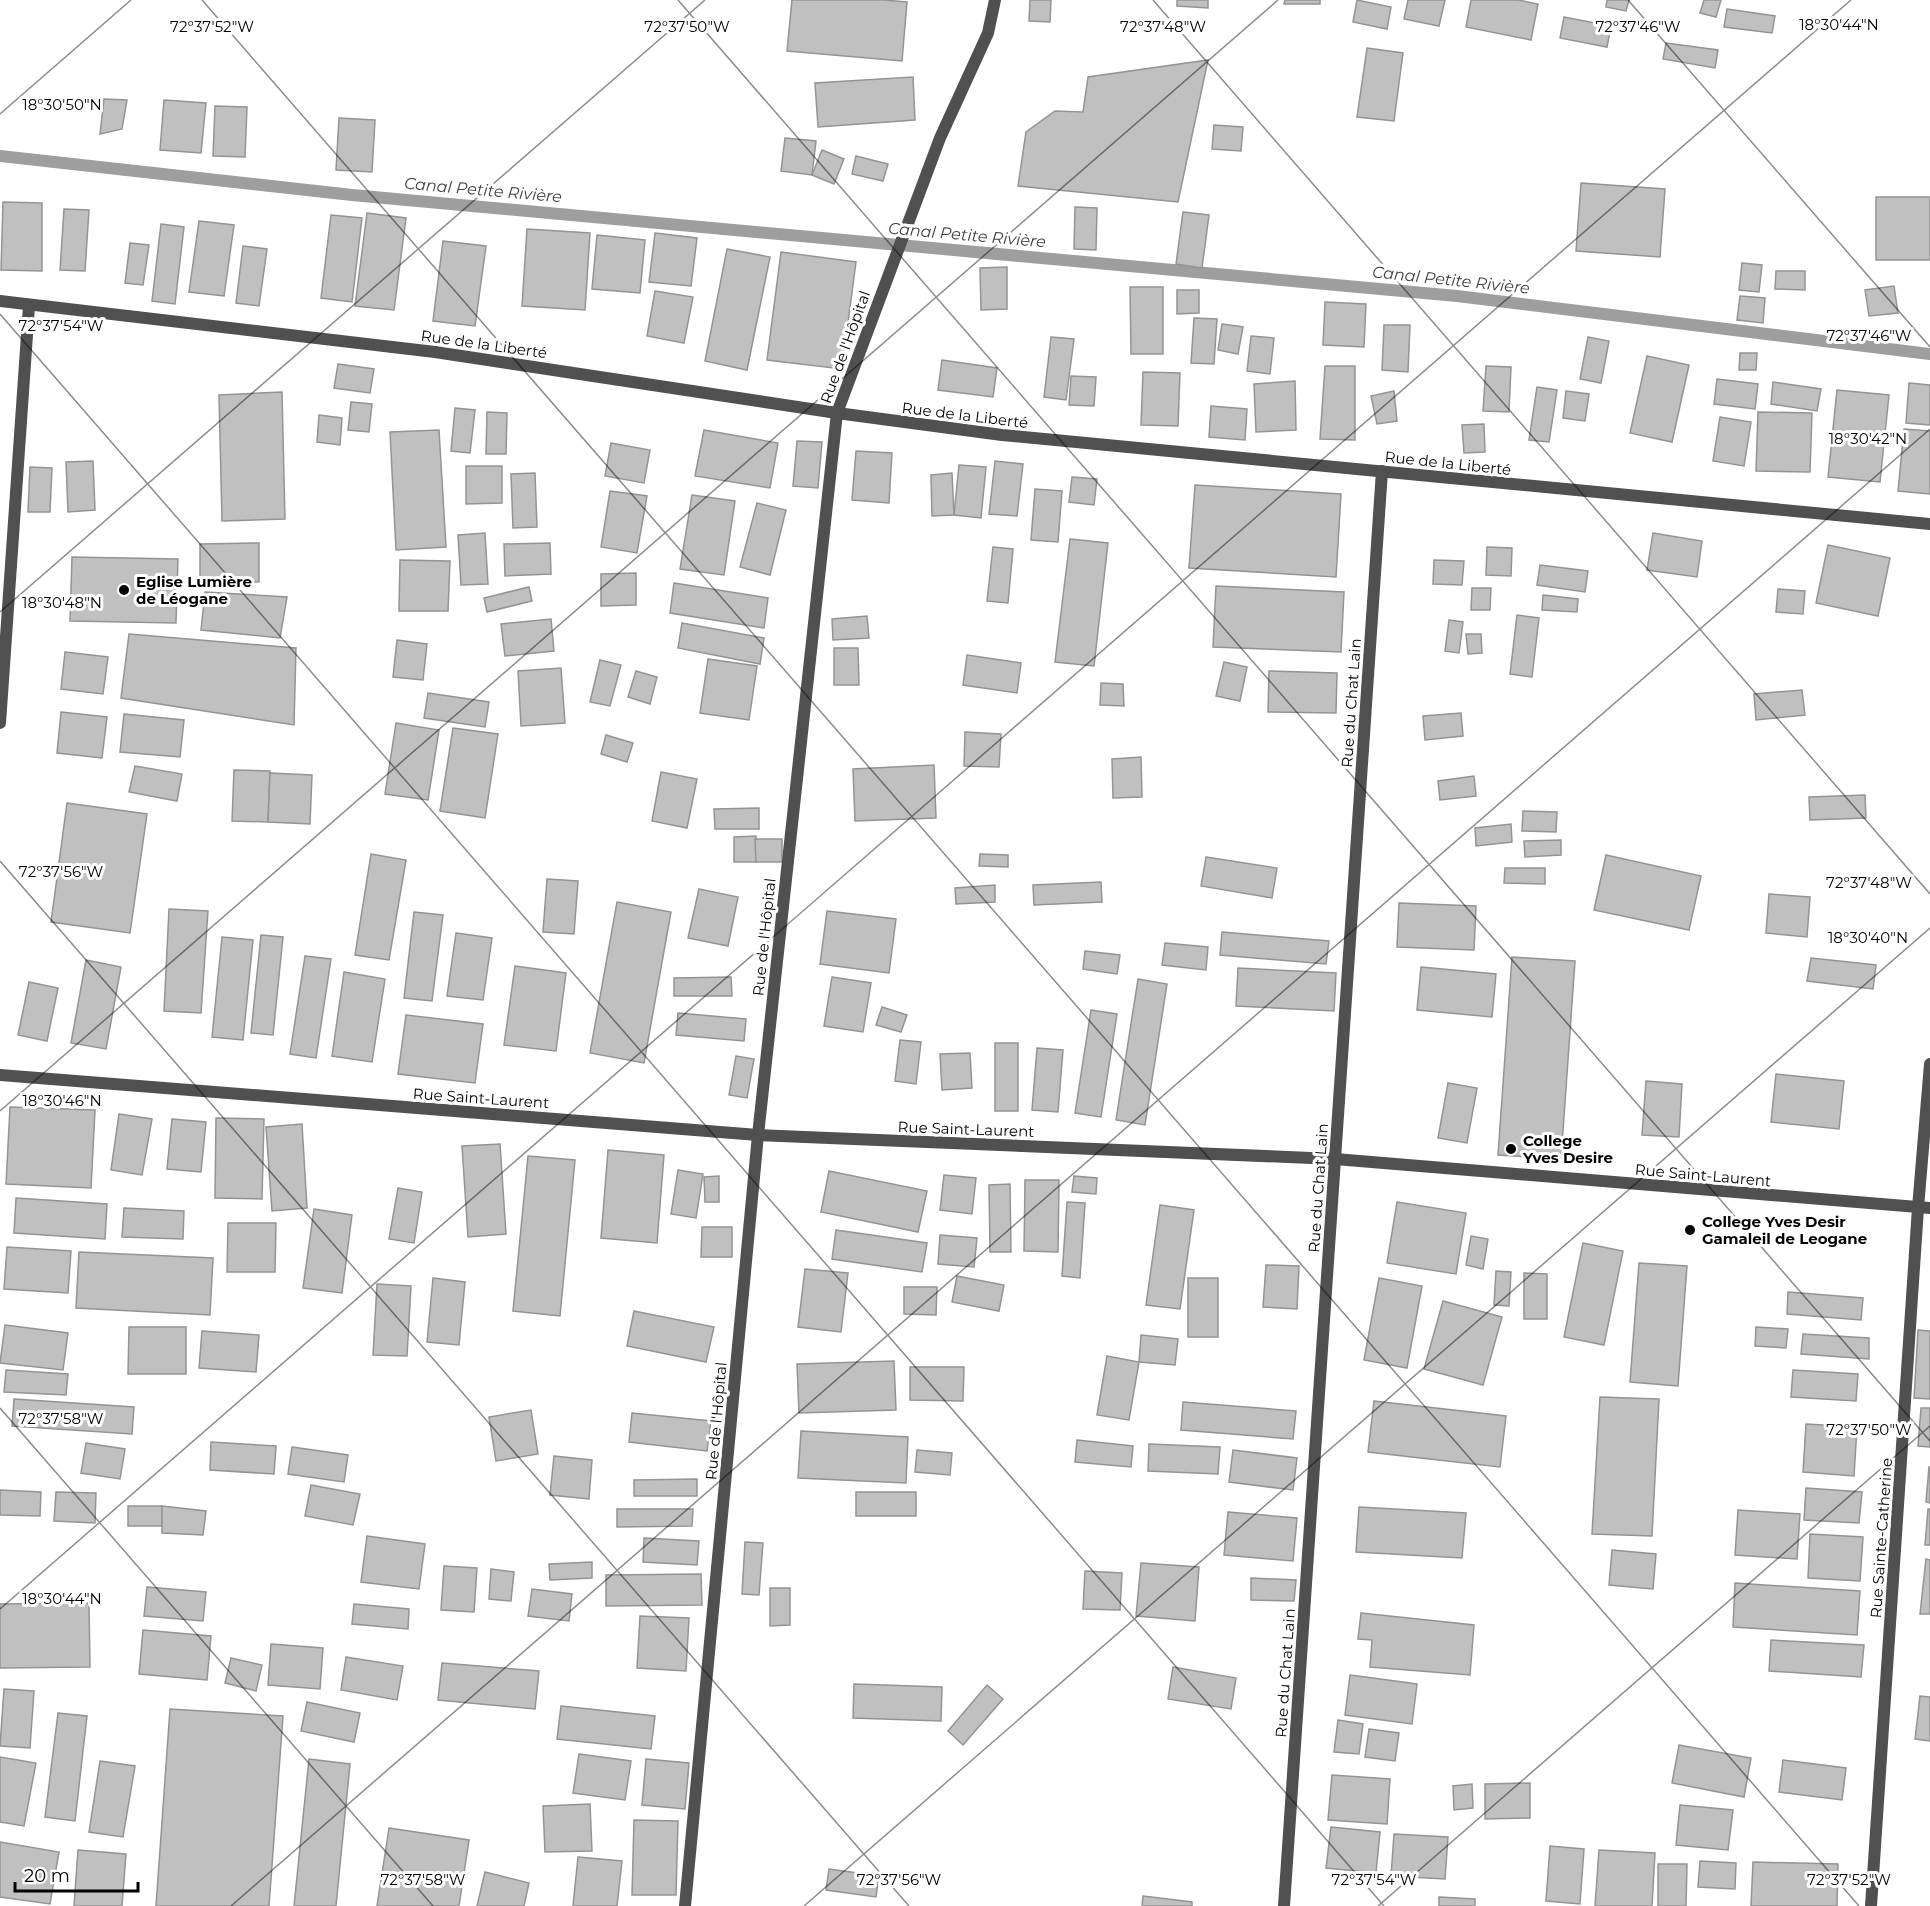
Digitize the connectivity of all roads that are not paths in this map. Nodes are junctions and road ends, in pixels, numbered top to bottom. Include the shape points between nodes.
1 (995, 0) edge
2 (0, 301) edge
3 (29, 306) junction
4 (837, 413) junction
5 (1382, 471) junction
6 (1930, 524) edge
7 (0, 723) edge
8 (1930, 1064) edge
9 (0, 1075) edge
10 (758, 1135) junction
11 (1335, 1160) junction
12 (1924, 1208) edge
13 (685, 1906) edge
14 (1284, 1906) edge
15 (1870, 1906) edge

1 - 4 street, Rue de l'Hôpital via 988,33 940,138
2 - 3 street, Rue de la Liberté
3 - 4 street, Rue de la Liberté via 435,352
3 - 7 street
4 - 5 street, Rue de la Liberté via 1161,452
4 - 10 street, Rue de l'Hôpital
5 - 6 street, Rue de la Liberté
5 - 11 street, Rue du Chat Lain
8 - 12 street, Rue Sainte-Catherine
9 - 10 street, Rue Saint-Laurent
10 - 11 street, Rue Saint-Laurent
10 - 13 street, Rue de l'Hôpital
11 - 12 street, Rue Saint-Laurent
11 - 14 street, Rue du Chat Lain
12 - 15 street, Rue Sainte-Catherine

